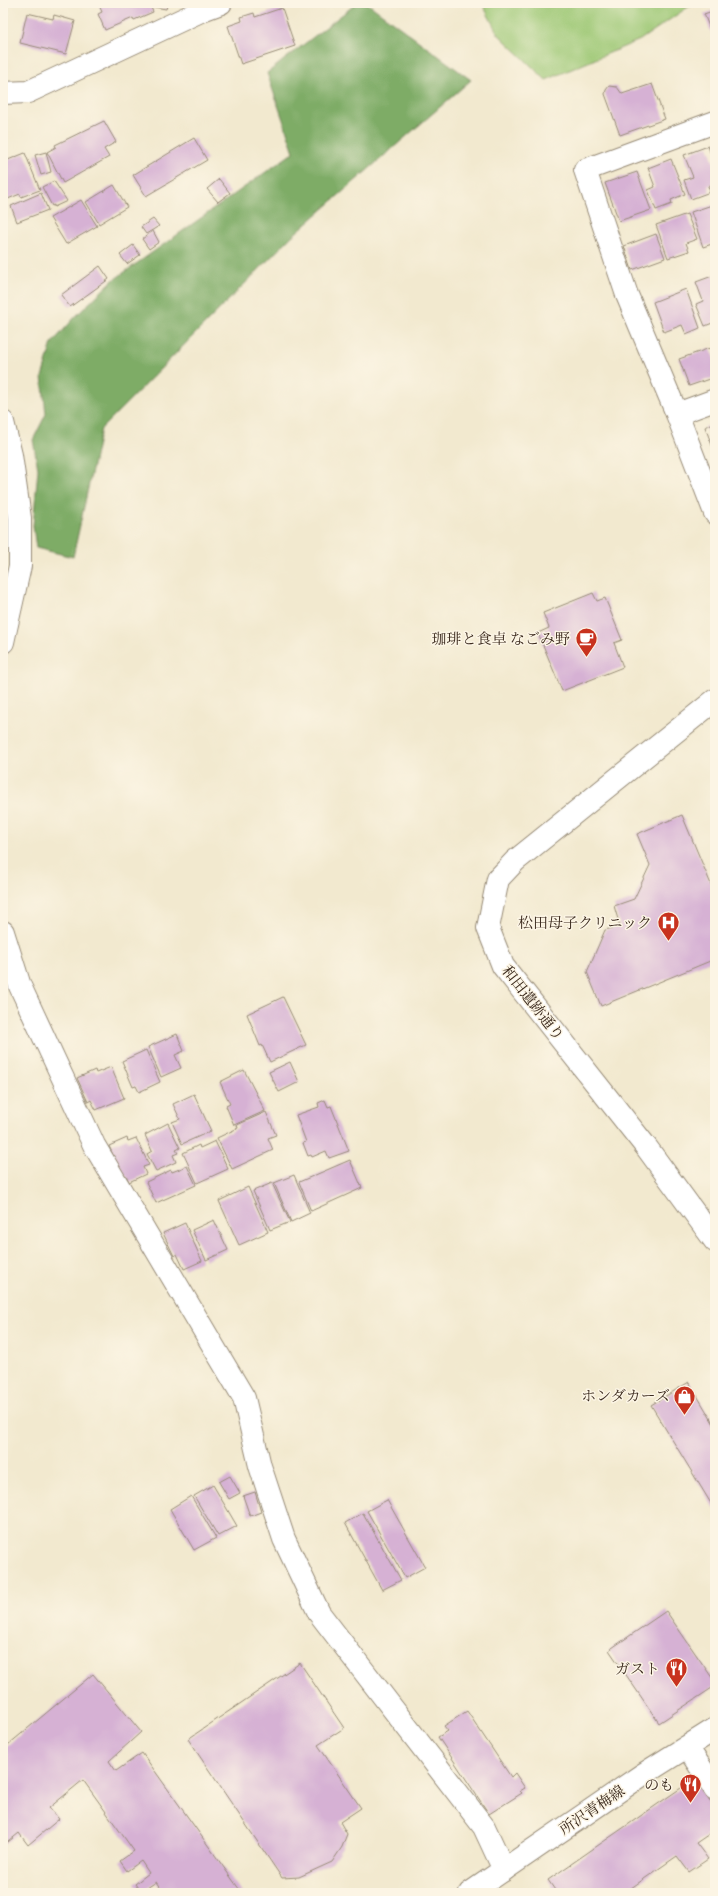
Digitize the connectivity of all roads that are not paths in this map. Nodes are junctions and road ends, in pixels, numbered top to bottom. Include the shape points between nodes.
1 (221, 3) edge
2 (3, 93) edge
3 (715, 122) edge
4 (715, 400) edge
5 (677, 414) junction
6 (3, 422) edge
7 (715, 513) edge
8 (3, 642) edge
9 (715, 700) edge
10 (3, 932) edge
11 (715, 1241) edge
12 (715, 1729) edge
13 (687, 1747) junction
14 (715, 1789) edge
15 (504, 1870) junction
16 (470, 1893) edge

1 - 2 street via 28,92
3 - 5 street via 585,170 629,300
4 - 5 street
5 - 7 street
6 - 8 street via 12,455 20,518 20,566
9 - 11 street, 和田遺跡通り via 515,861 498,879 488,928 503,966 647,1148
10 - 15 street via 20,986 94,1146 244,1398 260,1466 284,1539 319,1613 484,1827
12 - 13 street, 所沢青梅線
13 - 14 street
13 - 15 street, 所沢青梅線
15 - 16 street, 所沢青梅線

